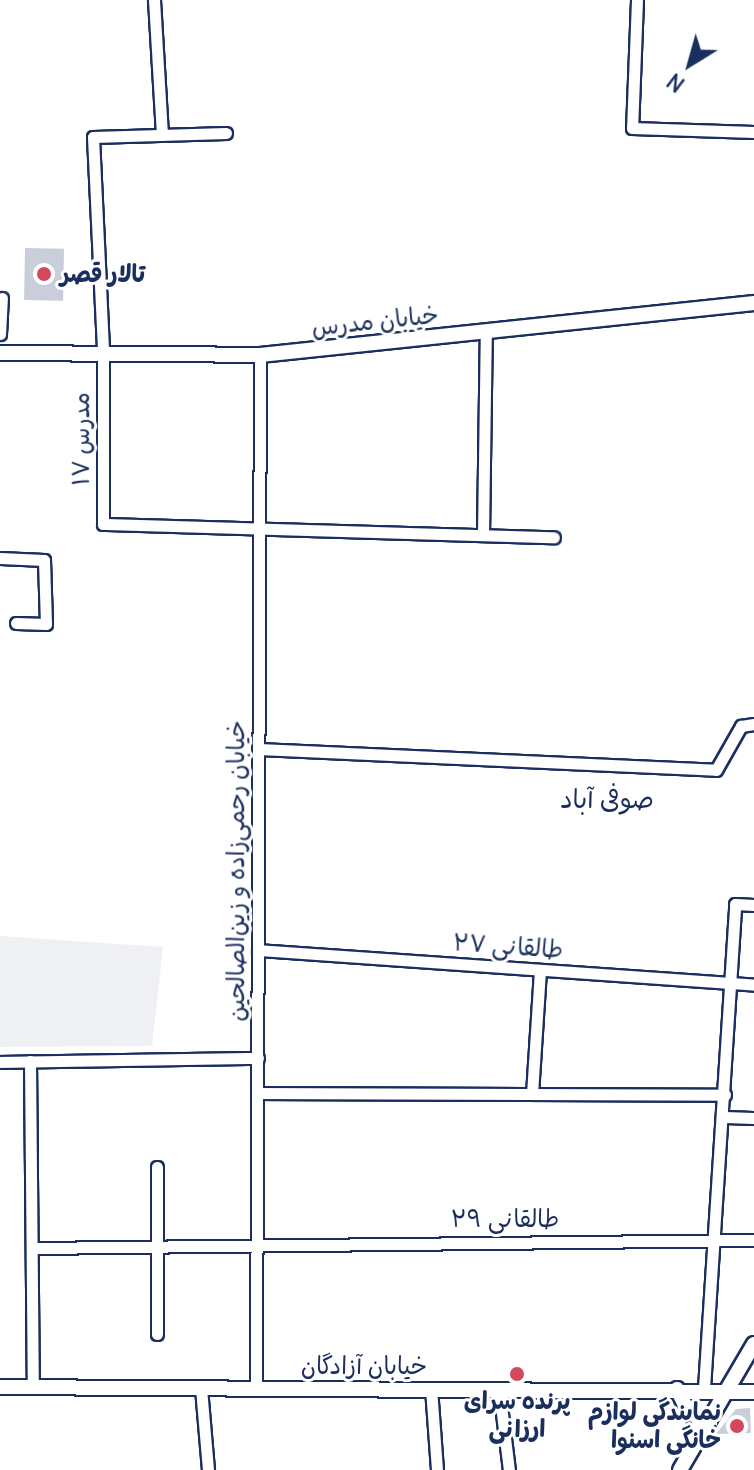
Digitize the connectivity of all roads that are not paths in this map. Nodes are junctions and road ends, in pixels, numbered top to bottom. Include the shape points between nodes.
1 (154, 0) edge
2 (637, 0) edge
3 (754, 132) edge
4 (226, 133) dead end
5 (162, 135) junction
6 (2, 298) edge
7 (754, 303) edge
8 (486, 331) junction
9 (0, 334) edge
10 (0, 353) edge
11 (103, 353) junction
12 (260, 355) junction
13 (260, 529) junction
14 (483, 535) junction
15 (554, 537) dead end
16 (0, 558) edge
17 (16, 623) dead end
18 (754, 724) edge
19 (259, 749) junction
20 (754, 905) edge
21 (258, 950) junction
22 (540, 971) junction
23 (731, 985) junction
24 (754, 985) edge
25 (258, 1058) junction
26 (30, 1061) junction
27 (0, 1062) edge
28 (258, 1093) junction
29 (532, 1094) junction
30 (725, 1095) junction
31 (724, 1117) junction
32 (754, 1118) edge
33 (157, 1167) dead end
34 (717, 1240) junction
35 (754, 1240) edge
36 (257, 1243) junction
37 (157, 1245) junction
38 (32, 1248) junction
39 (157, 1334) dead end
40 (754, 1344) edge
41 (0, 1387) edge
42 (33, 1387) junction
43 (201, 1388) junction
44 (256, 1388) junction
45 (431, 1388) junction
46 (704, 1388) junction
47 (499, 1389) junction
48 (680, 1389) junction
49 (726, 1389) junction
50 (754, 1392) edge
51 (700, 1435) junction
52 (208, 1470) edge
53 (437, 1470) edge
54 (509, 1470) edge
55 (680, 1470) edge

1 - 5 street
2 - 3 street via 632,128
4 - 5 street
5 - 11 street, مدرس ۱۷ via 93,137
6 - 9 street
7 - 8 main road, خیابان مدرس
8 - 12 main road, خیابان مدرس
8 - 14 street
10 - 11 main road, خیابان مدرس
11 - 12 main road, خیابان مدرس
11 - 13 street, مدرس ۱۷ via 103,524
12 - 13 street, خیابان رحمی‌زاده و زین‌الصالحین
13 - 14 street
13 - 19 street, خیابان رحمی‌زاده و زین‌الصالحین
14 - 15 street
16 - 17 street via 44,560 46,624
18 - 19 street via 741,726 716,770
19 - 21 street, خیابان رحمی‌زاده و زین‌الصالحین
20 - 23 street via 735,904
21 - 22 street, طالقانی ۲۷
21 - 25 street, خیابان رحمی‌زاده و زین‌الصالحین
22 - 23 street, طالقانی ۲۷
22 - 29 street
23 - 24 street, طالقانی ۲۷
23 - 30 street
25 - 26 street
25 - 28 street, خیابان رحمی‌زاده و زین‌الصالحین
26 - 27 street
26 - 38 street
28 - 29 street
28 - 36 street, خیابان رحمی‌زاده و زین‌الصالحین
29 - 30 street
30 - 31 street
31 - 32 street
31 - 34 street
33 - 37 street
34 - 35 street, طالقانی ۲۹
34 - 36 street, طالقانی ۲۹
34 - 46 street
36 - 37 street, طالقانی ۲۹
36 - 44 street, خیابان رحمی‌زاده و زین‌الصالحین
37 - 38 street, طالقانی ۲۹
37 - 39 street
38 - 42 street
40 - 49 main road
41 - 42 main road, خیابان آزادگان
42 - 43 main road, خیابان آزادگان
43 - 44 main road, خیابان آزادگان
43 - 52 street
44 - 45 main road, خیابان آزادگان
45 - 47 main road, خیابان آزادگان
45 - 53 street
46 - 48 main road, خیابان آزادگان
46 - 49 main road, خیابان آزادگان
47 - 48 main road, خیابان آزادگان
47 - 54 street
48 - 49 main road
48 - 51 main road
49 - 50 main road
49 - 51 main road
51 - 55 main road

